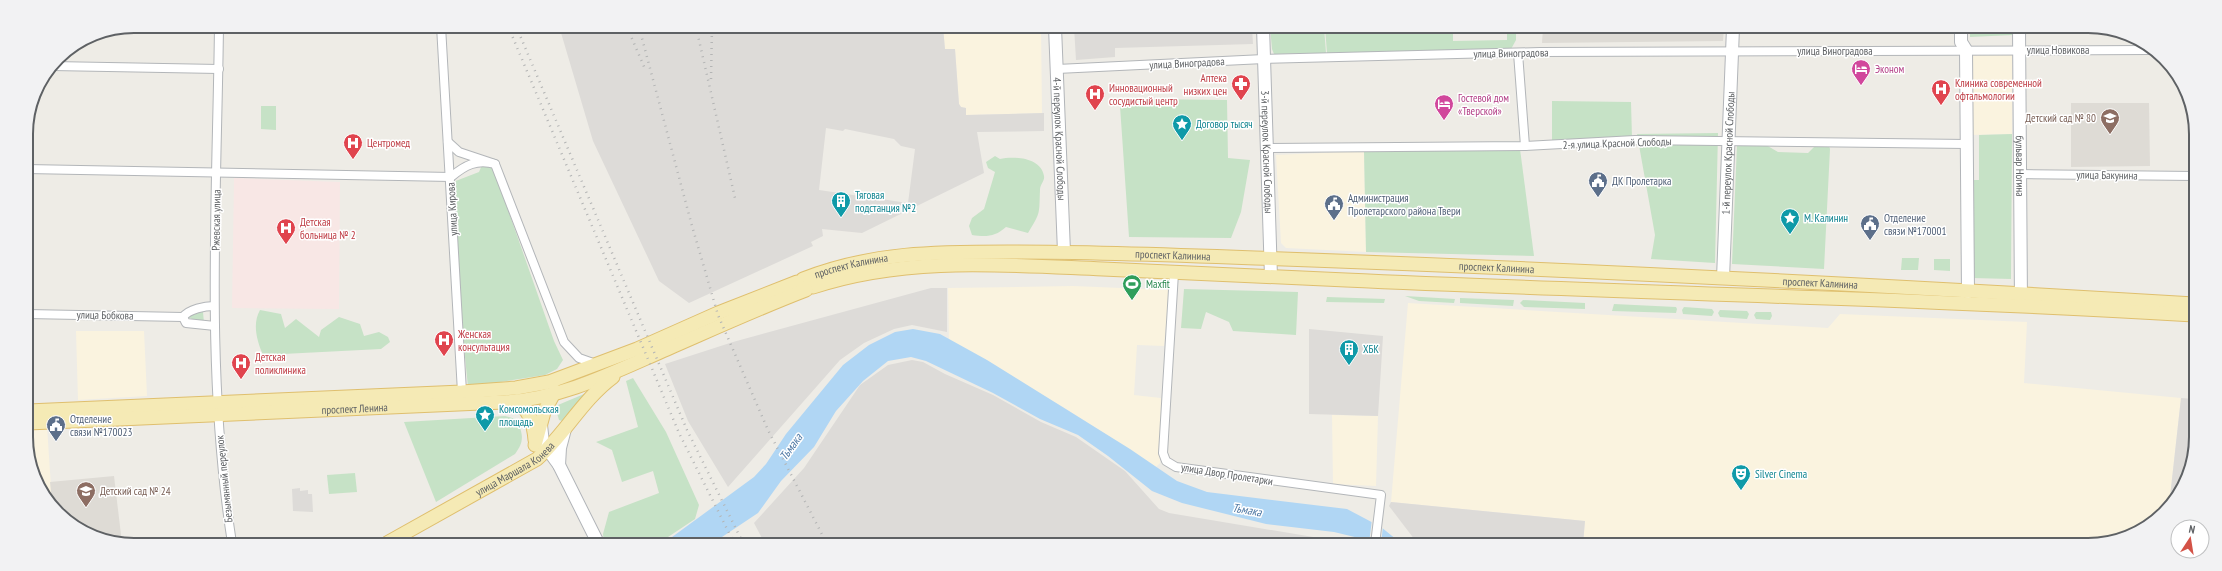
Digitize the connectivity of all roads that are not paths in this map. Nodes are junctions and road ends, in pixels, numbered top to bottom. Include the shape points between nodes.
1 (219, 33) edge
2 (441, 33) edge
3 (1055, 33) edge
4 (1263, 33) edge
5 (1733, 33) edge
6 (1961, 33) edge
7 (2019, 33) edge
8 (1966, 50) junction
9 (2019, 50) junction
10 (2143, 50) edge
11 (1732, 51) junction
12 (1518, 53) junction
13 (1264, 59) junction
14 (59, 66) edge
15 (219, 69) junction
16 (1056, 69) junction
17 (1728, 141) junction
18 (448, 142) junction
19 (1967, 144) junction
20 (1525, 146) junction
21 (1267, 148) junction
22 (496, 164) junction
23 (33, 168) edge
24 (216, 172) junction
25 (2020, 174) junction
26 (2189, 176) edge
27 (451, 177) junction
28 (1064, 252) junction
29 (1186, 255) junction
30 (1271, 258) junction
31 (1412, 265) junction
32 (1054, 268) junction
33 (1174, 273) junction
34 (1271, 277) junction
35 (1723, 278) junction
36 (1400, 283) junction
37 (805, 285) junction
38 (1968, 292) junction
39 (1716, 293) junction
40 (2021, 299) junction
41 (2189, 304) edge
42 (214, 306) junction
43 (33, 314) edge
44 (2189, 315) edge
45 (183, 317) junction
46 (215, 326) junction
47 (671, 341) junction
48 (597, 364) junction
49 (622, 370) junction
50 (574, 373) junction
51 (462, 392) junction
52 (552, 396) junction
53 (517, 402) junction
54 (218, 409) junction
55 (33, 411) edge
56 (527, 412) junction
57 (541, 422) junction
58 (33, 423) edge
59 (566, 425) junction
60 (535, 445) junction
61 (548, 450) junction
62 (531, 463) junction
63 (559, 465) junction
64 (231, 538) edge
65 (396, 538) edge
66 (596, 538) edge
67 (1376, 538) edge

1 - 15 street, Ржевская улица
2 - 18 street, улица Кирова
3 - 16 street, 4-й переулок Красной Слободы
4 - 13 street, 3-й переулок Красной Слободы
5 - 11 street, 1-й переулок Красной Слободы
6 - 8 street via 1961,42
7 - 9 street, бульвар Ногина
8 - 9 street, улица Новикова
8 - 11 street, улица Виноградова
8 - 19 street
9 - 10 street, улица Новикова
9 - 25 street, бульвар Ногина
11 - 12 street, улица Виноградова
11 - 17 street, 1-й переулок Красной Слободы
12 - 13 street, улица Виноградова
12 - 20 street
13 - 16 street, улица Виноградова
13 - 21 street, 3-й переулок Красной Слободы
14 - 15 street
15 - 24 street, Ржевская улица
16 - 28 street, 4-й переулок Красной Слободы
17 - 19 street, 2-я улица Красной Слободы
17 - 20 street, 2-я улица Красной Слободы via 1635,140
17 - 35 street, 1-й переулок Красной Слободы
18 - 22 street via 459,152
18 - 27 street, улица Кирова
19 - 38 street
20 - 21 street, 2-я улица Красной Слободы
21 - 30 street, 3-й переулок Красной Слободы
22 - 27 street via 472,163 462,167
22 - 48 street via 564,342 579,358
23 - 24 street
24 - 27 street
24 - 42 street, Ржевская улица
25 - 26 street, улица Бакунина
25 - 40 street, бульвар Ногина
27 - 51 street, улица Кирова
28 - 29 main road, проспект Калинина
28 - 32 main road via 1062,261
28 - 37 main road, проспект Калинина via 902,254 853,263
29 - 30 main road, проспект Калинина
29 - 33 main road via 1178,263
30 - 31 main road, проспект Калинина
30 - 34 street, 3-й переулок Красной Слободы
31 - 35 main road, проспект Калинина
31 - 36 main road
32 - 33 main road, проспект Калинина
32 - 37 main road, проспект Калинина via 914,266
33 - 34 main road, проспект Калинина
33 - 67 street, улица Двор Пролетарки via 1162,453 1166,461 1176,467 1381,495
34 - 36 main road, проспект Калинина
35 - 38 main road, проспект Калинина
35 - 39 main road via 1722,286
36 - 39 main road, проспект Калинина
37 - 47 main road, проспект Калинина via 718,313
38 - 40 main road, проспект Калинина
39 - 40 main road, проспект Калинина
40 - 41 main road, проспект Калинина
40 - 44 main road, проспект Калинина
42 - 45 street, улица Бобкова via 206,306
42 - 46 street, Ржевская улица
43 - 45 street, улица Бобкова
45 - 46 street, улица Бобкова via 186,323
46 - 54 street, Ржевская улица
47 - 48 main road, проспект Ленина
47 - 49 main road, проспект Ленина
48 - 50 main road, проспект Ленина
49 - 52 main road, проспект Ленина
49 - 59 main road, улица Маршала Конева via 594,393
50 - 51 main road, проспект Ленина via 524,387
50 - 52 main road
51 - 54 main road, проспект Ленина
52 - 53 main road, проспект Ленина
52 - 57 main road
53 - 54 main road, проспект Ленина
53 - 56 main road
54 - 55 main road, проспект Ленина
54 - 58 main road, проспект Ленина
54 - 64 street, Безымянный переулок
56 - 57 main road
56 - 60 main road via 533,428
57 - 60 main road
57 - 61 street via 542,438
59 - 61 main road, улица Маршала Конева
59 - 63 street
60 - 62 main road
61 - 62 main road, улица Маршала Конева
61 - 63 street
62 - 63 street
62 - 65 main road, улица Маршала Конева
63 - 66 street

